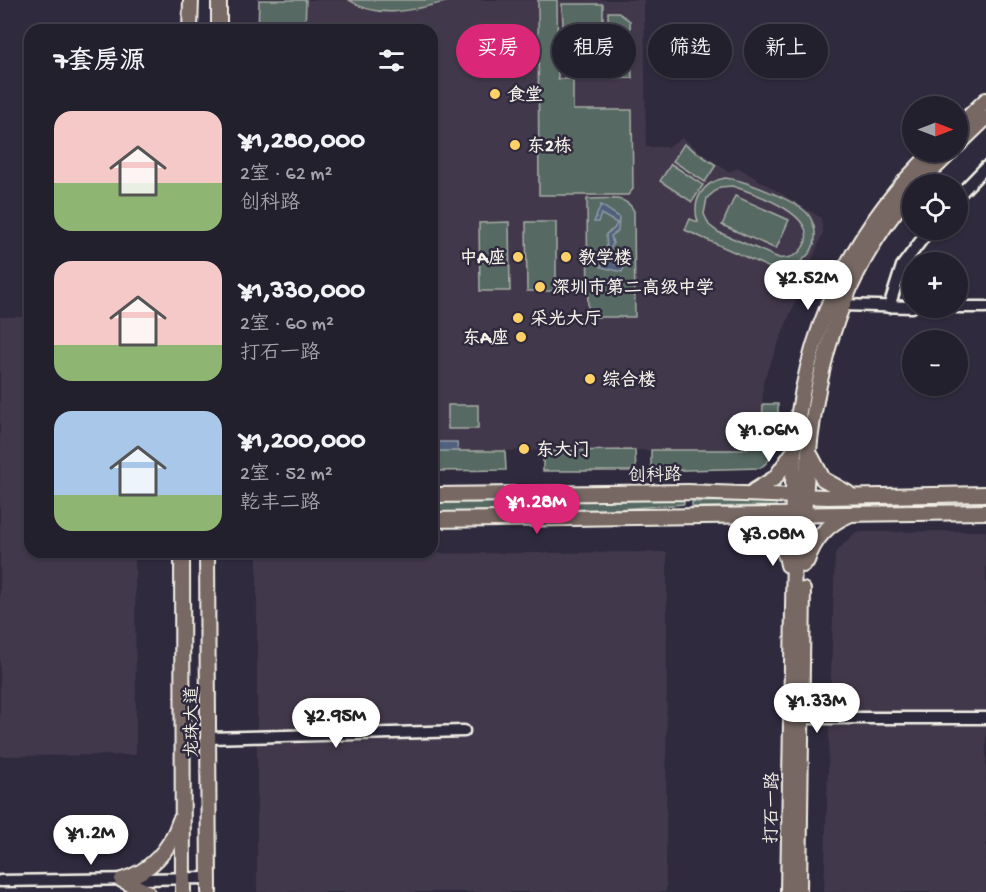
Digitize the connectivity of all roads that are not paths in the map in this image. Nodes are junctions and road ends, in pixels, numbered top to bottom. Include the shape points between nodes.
1 (191, 0) edge
2 (219, 0) edge
3 (190, 24) edge
4 (219, 24) edge
5 (986, 100) edge
6 (968, 117) edge
7 (986, 118) edge
8 (968, 135) edge
9 (923, 162) edge
10 (941, 162) edge
11 (986, 167) edge
12 (928, 174) edge
13 (968, 186) edge
14 (902, 204) edge
15 (922, 240) edge
16 (842, 305) junction
17 (889, 307) junction
18 (902, 307) edge
19 (968, 307) edge
20 (986, 307) edge
21 (809, 438) junction
22 (794, 443) junction
23 (688, 492) junction
24 (750, 492) junction
25 (986, 494) edge
26 (438, 495) edge
27 (800, 495) junction
28 (859, 496) junction
29 (986, 512) edge
30 (856, 513) junction
31 (799, 514) junction
32 (738, 516) junction
33 (689, 517) junction
34 (438, 520) edge
35 (794, 551) junction
36 (172, 558) edge
37 (182, 558) edge
38 (207, 558) edge
39 (215, 558) edge
40 (803, 575) junction
41 (207, 579) junction
42 (182, 581) junction
43 (792, 678) junction
44 (802, 718) junction
45 (986, 718) edge
46 (464, 731) dead end
47 (209, 738) junction
48 (183, 810) junction
49 (122, 880) junction
50 (0, 881) edge
51 (183, 885) edge
52 (209, 885) edge
53 (147, 892) edge
54 (788, 892) edge
55 (799, 892) edge

1 - 3 main road
2 - 4 main road
5 - 6 main road
7 - 8 main road
9 - 22 main road, 打石一路 via 869,227 829,300 806,371
10 - 12 main road
11 - 13 street
14 - 16 main road, 打石一路 via 874,241
15 - 17 street via 902,266
16 - 17 street
16 - 21 main road, 打石一路 via 819,374
17 - 18 street
19 - 20 street
21 - 27 main road, 打石一路
21 - 28 main road via 819,476 835,488
22 - 24 main road via 780,474
22 - 27 main road, 打石一路
23 - 24 main road, 创科路
23 - 26 main road, 创科路
23 - 33 main road
24 - 27 main road, 创科路
25 - 28 main road, 创科路
27 - 28 main road, 创科路
27 - 31 main road, 打石一路
29 - 30 main road
30 - 31 main road
30 - 40 main road via 837,520 821,534 811,549
31 - 32 main road
31 - 35 main road, 打石一路
31 - 40 main road, 打石一路
32 - 33 main road
32 - 35 main road via 759,522 774,534 784,548 788,565
33 - 34 main road
35 - 43 main road, 打石一路
36 - 42 main road
37 - 42 main road, 龙珠大道
38 - 41 main road, 龙珠大道
39 - 41 main road
40 - 44 main road, 打石一路
41 - 47 main road, 龙珠大道
42 - 48 main road, 龙珠大道
43 - 44 street
43 - 54 main road, 打石一路
44 - 45 street
44 - 55 main road, 打石一路
46 - 47 street
47 - 52 main road, 龙珠大道
48 - 49 main road via 177,830 161,855 141,872
48 - 51 main road, 龙珠大道
49 - 50 street
49 - 51 street
49 - 53 main road
51 - 52 street

